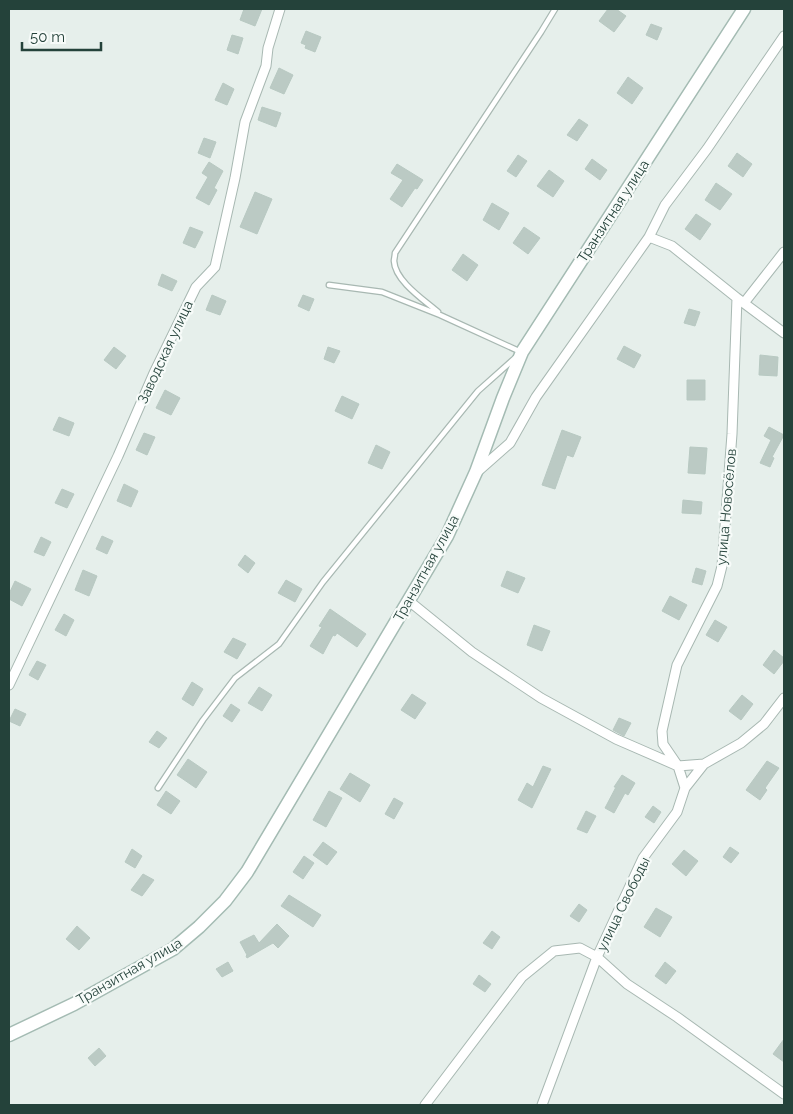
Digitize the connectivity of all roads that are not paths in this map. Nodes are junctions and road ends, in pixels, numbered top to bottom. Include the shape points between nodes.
1 (280, 9) edge
2 (555, 9) edge
3 (744, 9) edge
4 (784, 36) edge
5 (649, 237) junction
6 (784, 252) edge
7 (329, 285) dead end
8 (741, 300) junction
9 (440, 315) junction
10 (784, 333) edge
11 (522, 352) junction
12 (476, 472) junction
13 (409, 601) junction
14 (9, 685) edge
15 (784, 698) edge
16 (704, 764) junction
17 (678, 766) junction
18 (158, 788) dead end
19 (685, 788) junction
20 (597, 957) junction
21 (9, 1035) edge
22 (784, 1094) edge
23 (425, 1105) edge
24 (542, 1105) edge

1 - 14 street, Заводская улица via 266,66 245,122 215,267 196,287
2 - 9 lane via 395,254 397,271 406,285
3 - 11 main road, Транзитная улица
4 - 5 street via 665,206
5 - 8 street via 672,246
5 - 12 street via 536,397 510,443
6 - 8 street
7 - 9 lane via 382,292
8 - 10 street
8 - 17 street, улица Новосёлов via 722,566 717,586 677,665 662,731 663,744
9 - 11 lane
11 - 12 main road, Транзитная улица
11 - 18 lane via 478,390 323,582 279,644 235,678
12 - 13 main road, Транзитная улица via 447,536
13 - 17 street via 472,652 541,698 616,740
13 - 21 main road, Транзитная улица via 248,872 225,901 173,949 74,1004
15 - 16 street, улица Свободы via 764,724 741,743
16 - 17 street
16 - 19 street, улица Свободы
17 - 19 street, улица Новосёлов
19 - 20 street, улица Свободы via 677,812 643,858
20 - 22 street via 627,984
20 - 23 street via 580,948 554,951 522,977
20 - 24 street, улица Свободы

